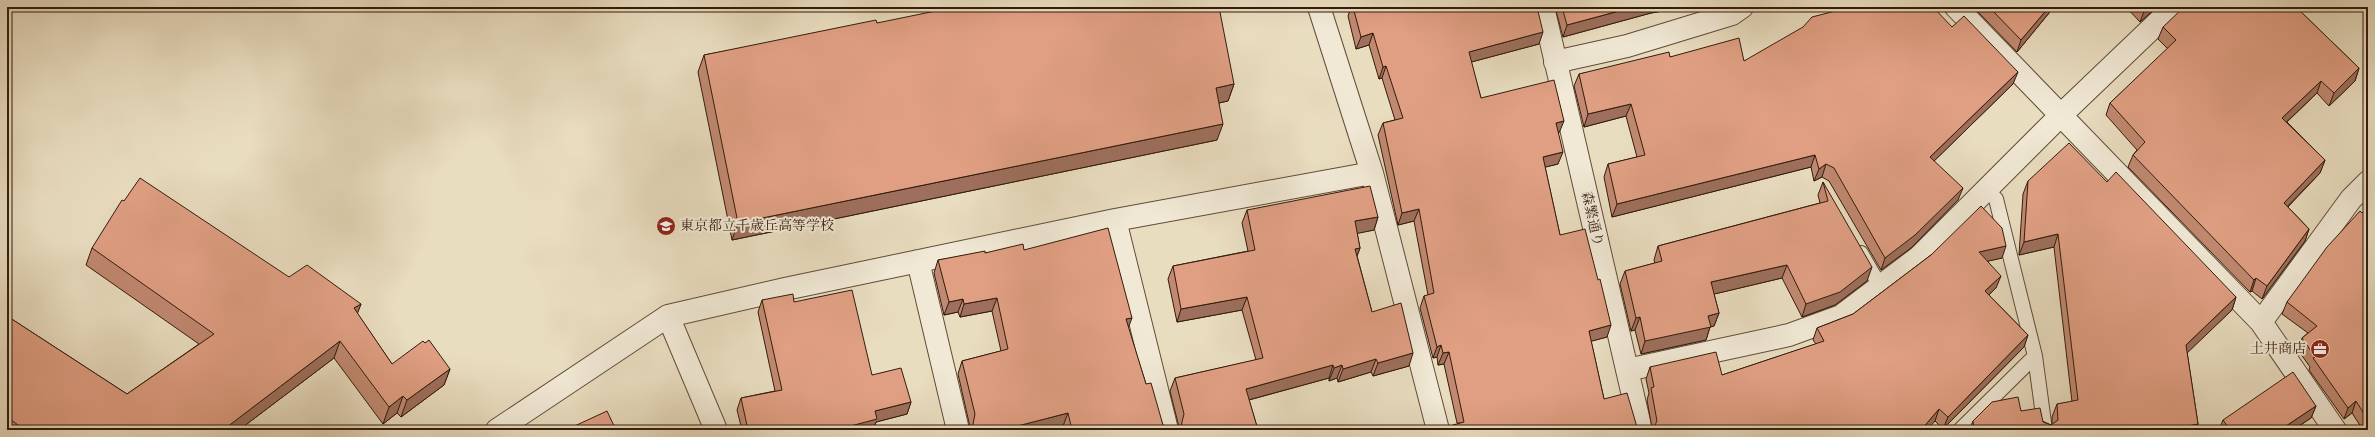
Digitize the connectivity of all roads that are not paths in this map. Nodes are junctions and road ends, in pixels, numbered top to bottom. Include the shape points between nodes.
1 (1319, 7) edge
2 (1543, 7) edge
3 (1742, 7) edge
4 (1956, 7) edge
5 (2174, 7) edge
6 (1555, 62) junction
7 (2061, 115) junction
8 (1372, 173) junction
9 (2368, 182) edge
10 (1986, 189) junction
11 (1115, 220) junction
12 (1853, 239) edge
13 (918, 261) junction
14 (1880, 286) junction
15 (668, 316) junction
16 (2261, 322) junction
17 (2035, 356) junction
18 (1627, 370) junction
19 (497, 430) edge
20 (716, 430) edge
21 (958, 430) edge
22 (1167, 430) edge
23 (1438, 430) edge
24 (1641, 430) edge
25 (1960, 430) edge
26 (2045, 430) edge
27 (2335, 430) edge

1 - 8 street
2 - 6 street, 森繁通り
3 - 6 street via 1732,14 1627,46
4 - 7 street
5 - 7 street
6 - 18 street, 森繁通り
7 - 10 street
7 - 16 street
8 - 11 street
8 - 23 street
9 - 16 street via 2351,199
10 - 14 street via 1920,257
10 - 17 lane via 1996,199
11 - 13 street
11 - 22 street
12 - 14 lane
13 - 15 street
13 - 21 street
14 - 18 street via 1841,316 1789,335
15 - 19 street
15 - 20 street
16 - 27 street
17 - 25 lane
17 - 26 lane
18 - 24 street, 森繁通り

